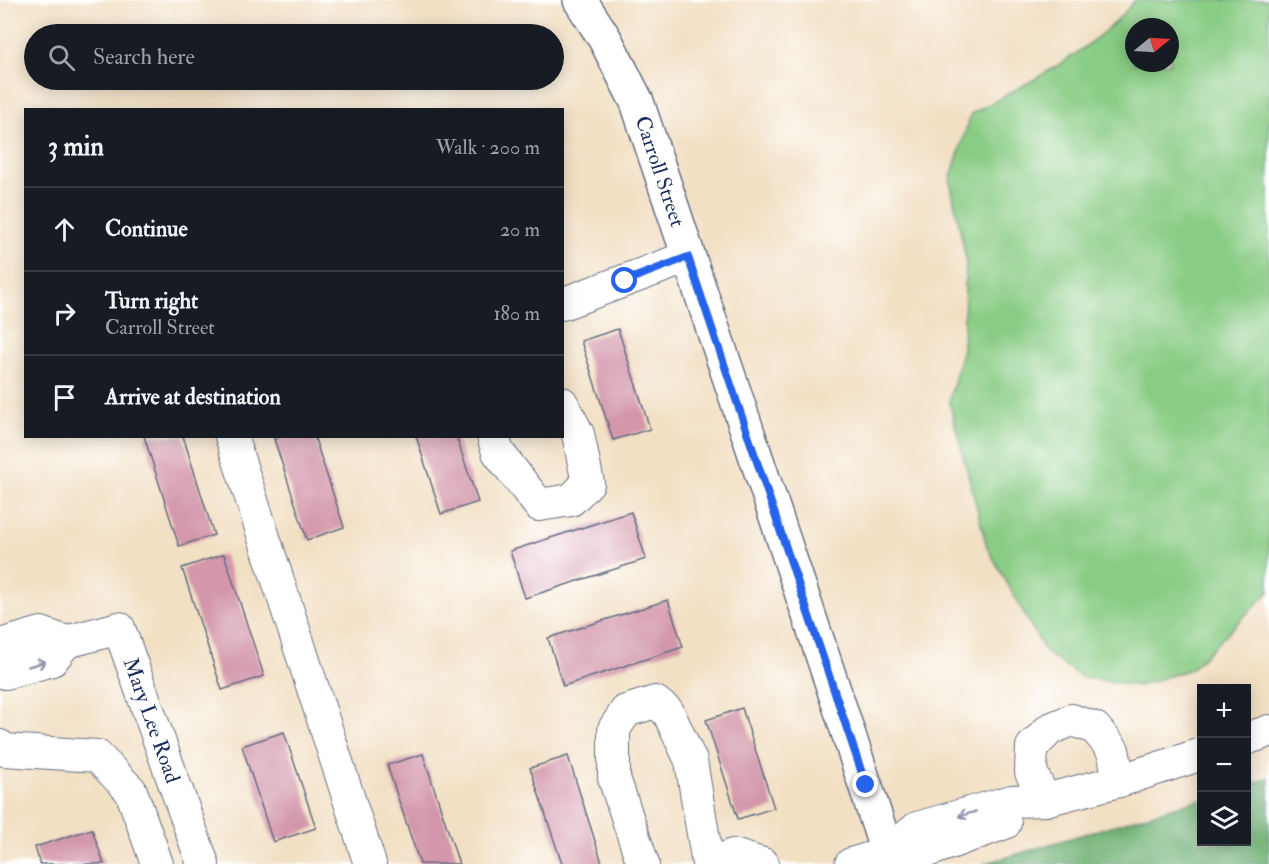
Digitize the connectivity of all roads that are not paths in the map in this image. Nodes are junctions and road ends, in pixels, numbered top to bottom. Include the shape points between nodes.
1 (580, 0) edge
2 (688, 257) junction
3 (564, 303) edge
4 (564, 407) edge
5 (232, 438) edge
6 (494, 438) edge
7 (66, 642) junction
8 (0, 645) edge
9 (0, 671) edge
10 (1269, 731) edge
11 (1249, 738) edge
12 (0, 746) edge
13 (1197, 756) edge
14 (1119, 781) junction
15 (1045, 800) junction
16 (889, 859) edge
17 (157, 864) edge
18 (203, 864) edge
19 (370, 864) edge
20 (644, 864) edge
21 (710, 864) edge
22 (763, 864) edge
23 (851, 864) edge

1 - 2 main road, Carroll Street via 637,102
2 - 3 street
2 - 16 main road, Carroll Street
4 - 6 street via 578,434 588,483 572,500 539,505 498,452
5 - 19 street
7 - 8 street via 41,633
9 -> 7 street, Mary Lee Road via 5,674 52,660
7 - 18 street, Mary Lee Road via 119,628
10 - 11 street
12 - 17 street via 3,750 98,756 131,791
13 - 14 street
14 - 15 street
14 - 15 street via 1113,750 1095,728 1072,720 1050,729 1032,747 1031,772
15 - 16 street via 1026,815 925,852
16 - 23 street
20 - 21 street via 614,778 614,729 626,711 655,702 668,712 691,761
21 - 22 street via 733,855

